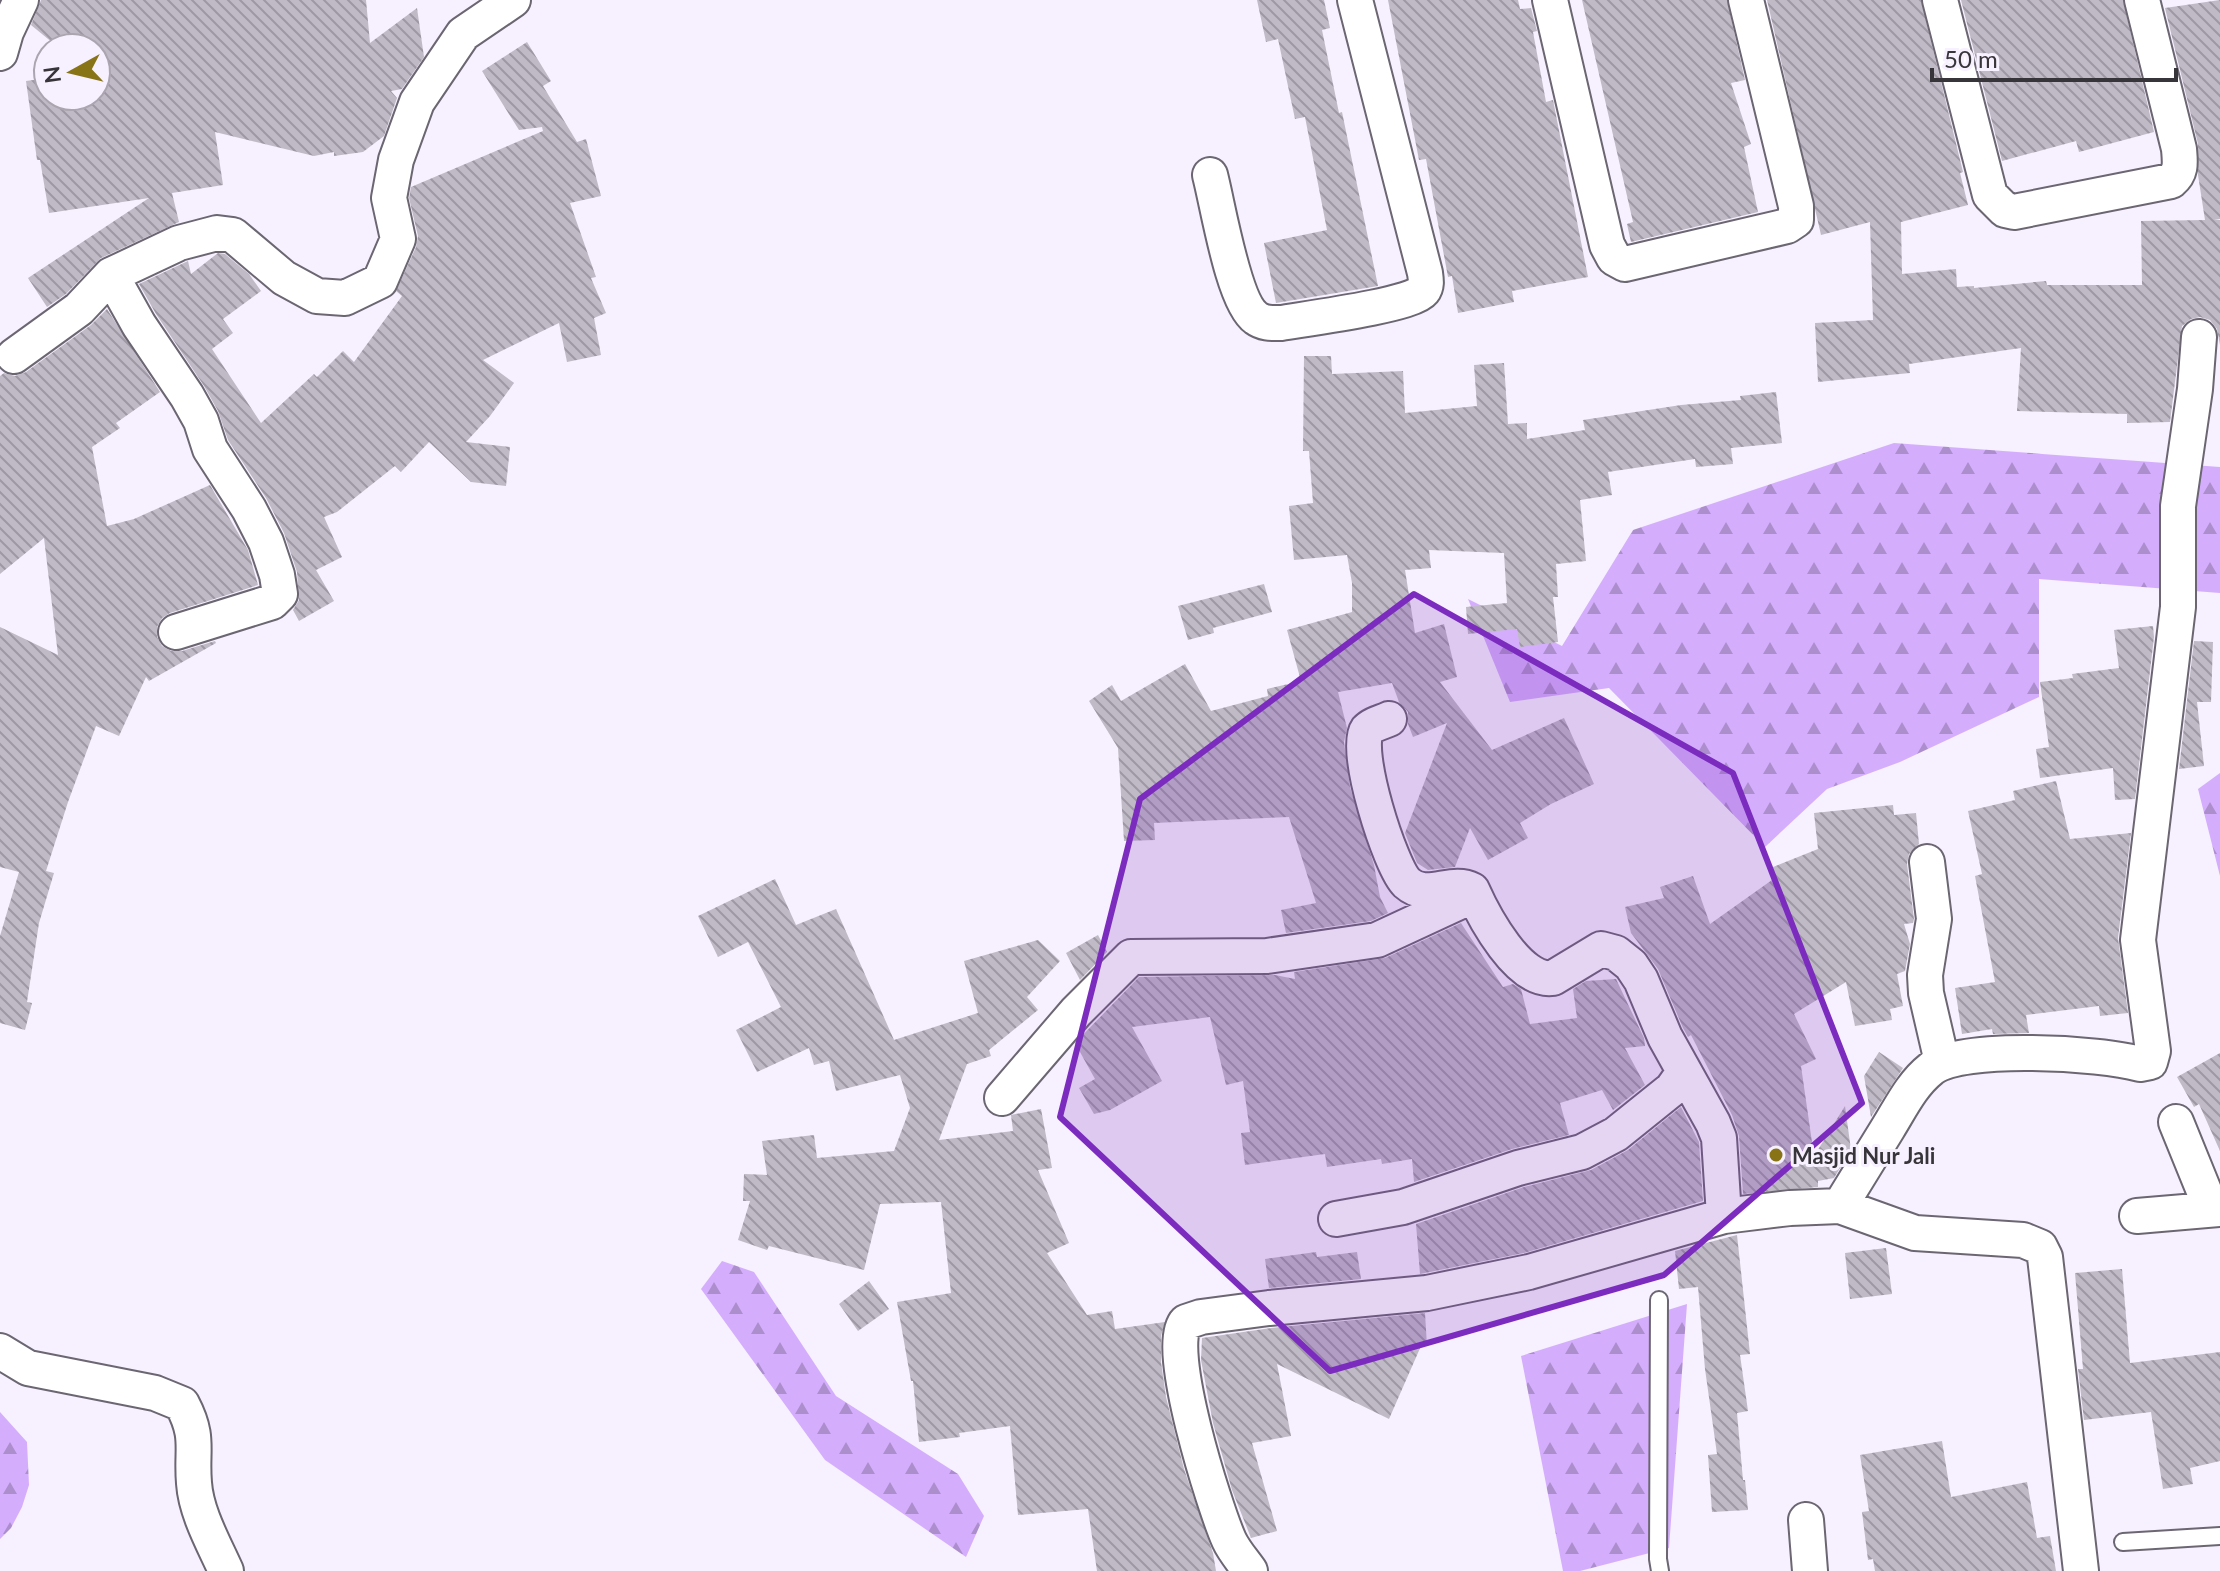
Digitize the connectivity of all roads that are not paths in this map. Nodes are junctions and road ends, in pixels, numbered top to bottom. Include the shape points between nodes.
1 (21, 0) edge
2 (513, 0) edge
3 (1355, 0) edge
4 (1550, 0) edge
5 (1746, 0) edge
6 (1940, 0) edge
7 (2142, 0) edge
8 (0, 53) edge
9 (1210, 175) dead end
10 (111, 275) junction
11 (2199, 337) dead end
12 (14, 356) dead end
13 (176, 632) dead end
14 (1389, 719) dead end
15 (1927, 862) dead end
16 (1474, 894) junction
17 (1942, 1062) junction
18 (1684, 1072) junction
19 (1002, 1098) dead end
20 (2176, 1122) dead end
21 (1840, 1206) junction
22 (2215, 1209) edge
23 (1724, 1216) junction
24 (2137, 1216) dead end
25 (1336, 1219) dead end
26 (1659, 1300) dead end
27 (0, 1351) edge
28 (1806, 1520) dead end
29 (2220, 1536) edge
30 (2123, 1542) dead end
31 (1807, 1570) edge
32 (226, 1571) edge
33 (1250, 1571) edge
34 (1660, 1571) edge
35 (2081, 1571) edge

1 - 8 street
2 - 10 street via 463,34 417,102 389,198 398,239 380,281 345,298 317,296 226,233 179,243
3 - 9 street via 1425,273 1422,292 1388,304 1281,323 1261,321 1249,312 1237,285
4 - 5 street via 1607,245 1625,264 1796,220
6 - 7 street via 1990,195 2014,212 2177,176 2179,149
10 - 12 street via 79,309
10 - 13 street via 201,421 210,449 266,542 277,575 280,594 272,602
11 - 17 street via 2178,506 2178,607 2138,940 2153,1051 2150,1062 2075,1053 1963,1056
14 - 16 street via 1366,732 1365,764 1401,875 1419,890 1463,886
15 - 17 street via 1934,919 1926,993
16 - 18 street via 1505,948 1525,970 1545,979 1601,949 1623,959 1648,991
16 - 19 street via 1377,940 1267,956 1131,957
17 - 21 street via 1913,1088
18 - 23 street via 1719,1138
18 - 25 street via 1672,1089 1616,1134 1582,1152 1403,1207
20 - 22 street
21 - 23 street
21 - 35 street via 1915,1233 2023,1240 2040,1247
22 - 24 street
23 - 33 street via 1529,1272 1427,1293 1186,1322 1180,1333 1181,1362 1193,1428 1230,1542
26 - 34 lane
27 - 32 street via 28,1368 155,1393 182,1404 193,1425 194,1485
28 - 31 street
29 - 30 lane

